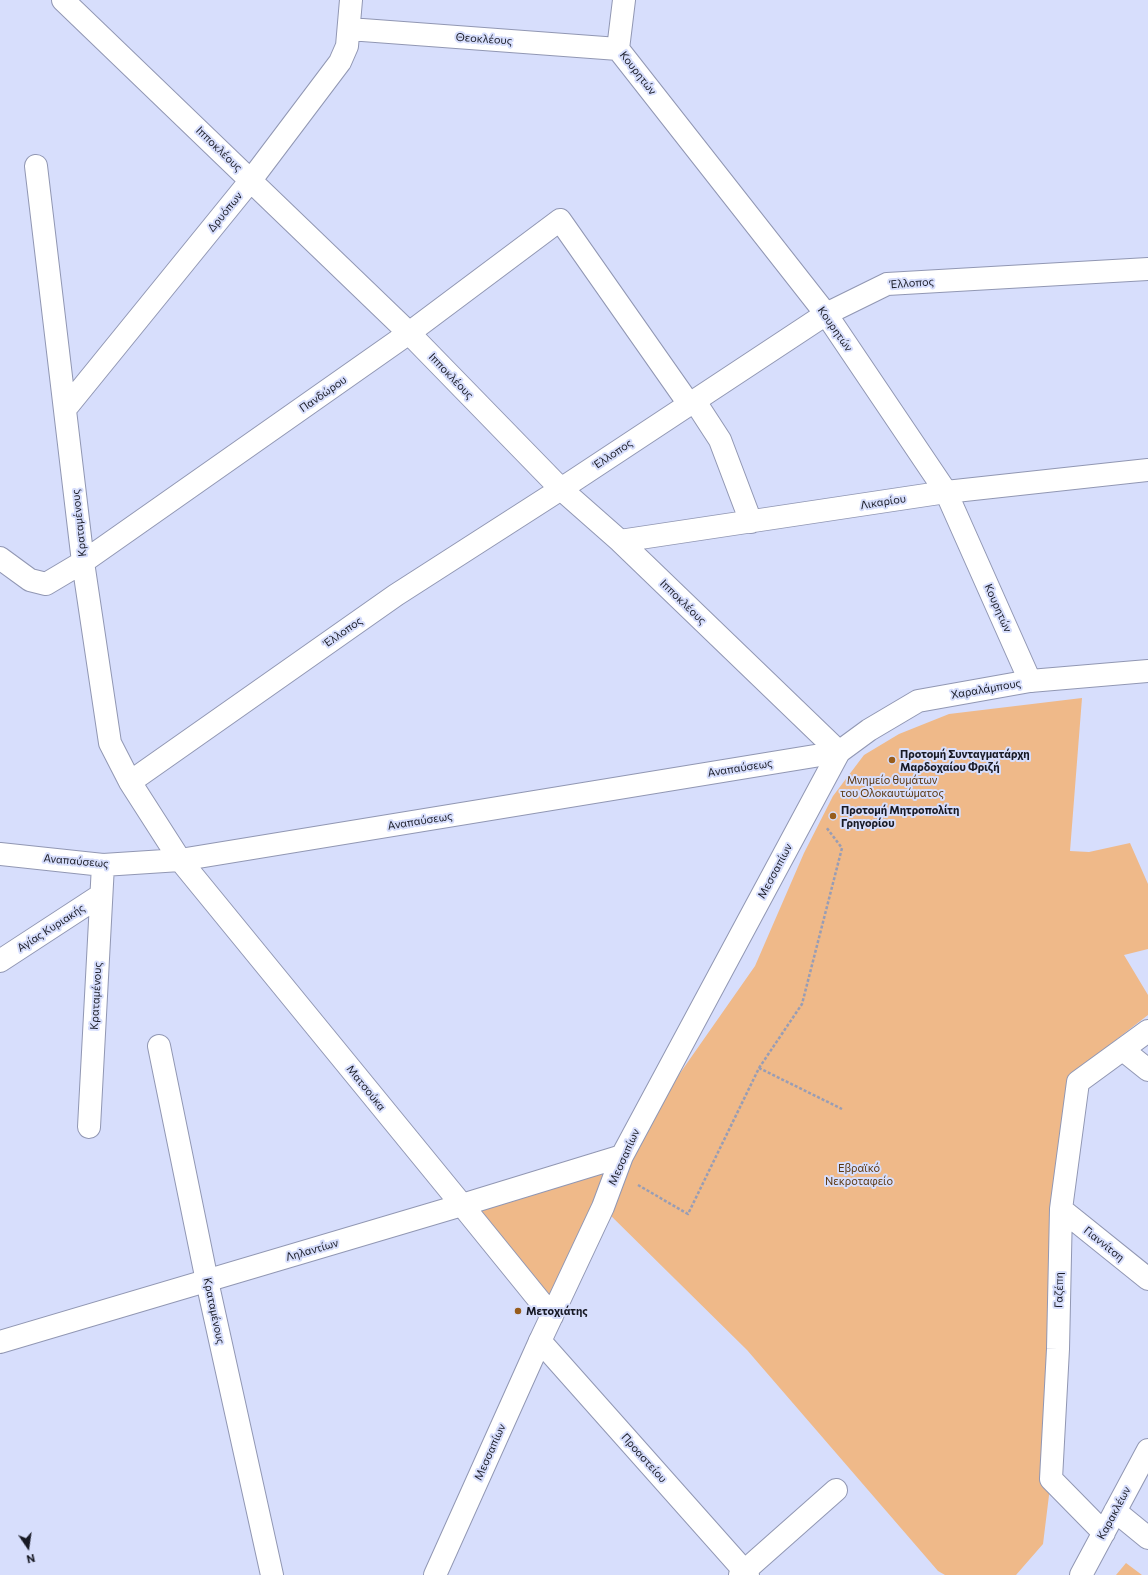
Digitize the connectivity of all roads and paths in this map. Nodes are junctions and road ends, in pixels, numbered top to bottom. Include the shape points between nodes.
1 (63, 0) edge
2 (351, 0) edge
3 (624, 0) edge
4 (349, 29) junction
5 (618, 48) junction
6 (36, 166) dead end
7 (251, 180) junction
8 (1148, 269) edge
9 (826, 314) junction
10 (409, 333) junction
11 (691, 402) junction
12 (66, 408) junction
13 (1148, 470) edge
14 (561, 489) junction
15 (946, 492) junction
16 (751, 522) junction
17 (620, 541) junction
18 (0, 558) edge
19 (83, 562) junction
20 (1148, 671) edge
21 (1030, 681) junction
22 (839, 752) junction
23 (130, 782) junction
24 (809, 807) junction
25 (0, 854) edge
26 (180, 860) junction
27 (103, 865) junction
28 (101, 895) junction
29 (0, 962) edge
30 (1148, 1031) edge
31 (159, 1046) dead end
32 (1123, 1050) junction
33 (759, 1068) junction
34 (1148, 1070) edge
35 (842, 1109) dead end
36 (89, 1127) dead end
37 (619, 1164) junction
38 (462, 1205) junction
39 (1061, 1209) junction
40 (1148, 1279) edge
41 (207, 1281) junction
42 (552, 1316) junction
43 (540, 1341) junction
44 (0, 1342) edge
45 (1148, 1450) edge
46 (836, 1490) dead end
47 (1115, 1511) junction
48 (1104, 1532) junction
49 (1148, 1538) edge
50 (744, 1574) edge
51 (272, 1575) edge
52 (435, 1575) edge
53 (1081, 1575) edge

1 - 7 street, Ιπποκλέους
2 - 4 street, Δρυόπων
3 - 5 street, Κουρητών
4 - 5 street, Θεοκλέους
4 - 7 street, Δρυόπων via 347,46 340,62
5 - 9 street, Κουρητών
6 - 12 street, Κραταμένους
7 - 10 street, Ιπποκλέους
7 - 12 street, Δρυόπων
8 - 9 street, Έλλοπος via 887,284
9 - 11 street, Έλλοπος
9 - 15 street, Κουρητών
10 - 11 street, Πανδώρου via 560,220
10 - 14 street, Ιπποκλέους
10 - 19 street, Πανδώρου
11 - 14 street, Έλλοπος
11 - 16 street via 720,440
12 - 19 street, Κραταμένους
13 - 15 street, Λικαρίου
14 - 17 street, Ιπποκλέους
14 - 23 street, Έλλοπος via 396,595
15 - 16 street, Λικαρίου
15 - 21 street, Κουρητών
16 - 17 street, Λικαρίου
17 - 22 street, Ιπποκλέους
18 - 19 street, Πανδώρου via 30,580 46,584
19 - 23 street, Κραταμένους via 110,743
20 - 21 street, Χαραλάμπους
21 - 22 street, Χαραλάμπους via 918,701 869,730
22 - 24 street, Μεσσαπίων
22 - 26 street, Αναπαύσεως
23 - 26 street, Κραταμένους
24 - 33 path via 842,848 802,1004
24 - 37 street, Μεσσαπίων
25 - 27 street, Αναπαύσεως
26 - 27 street, Αναπαύσεως
26 - 38 street, Ματσούκα
27 - 28 street, Κραταμένους
28 - 29 street, Αγίας Κυριακής
28 - 36 street, Κραταμένους
30 - 32 street, Γαζέπη
31 - 41 street, Κραταμένους
32 - 34 street
32 - 39 street, Γαζέπη via 1078,1082
33 - 35 path
33 - 37 path via 688,1214
37 - 38 street, Ληλαντίων
37 - 42 street, Μεσσαπίων via 603,1207
38 - 41 street, Ληλαντίων
38 - 42 street, Ματσούκα
39 - 40 street, Γιαννίτση
39 - 48 street, Γαζέπη via 1058,1349 1051,1479
41 - 44 street, Ληλαντίων
41 - 51 street, Κραταμένους
42 - 43 street, Μεσσαπίων
43 - 50 street, Προαστείου
43 - 52 street, Μεσσαπίων
45 - 47 street, Καρακλέων
46 - 50 street
47 - 48 street, Καρακλέων
47 - 49 street
48 - 53 street, Καρακλέων

